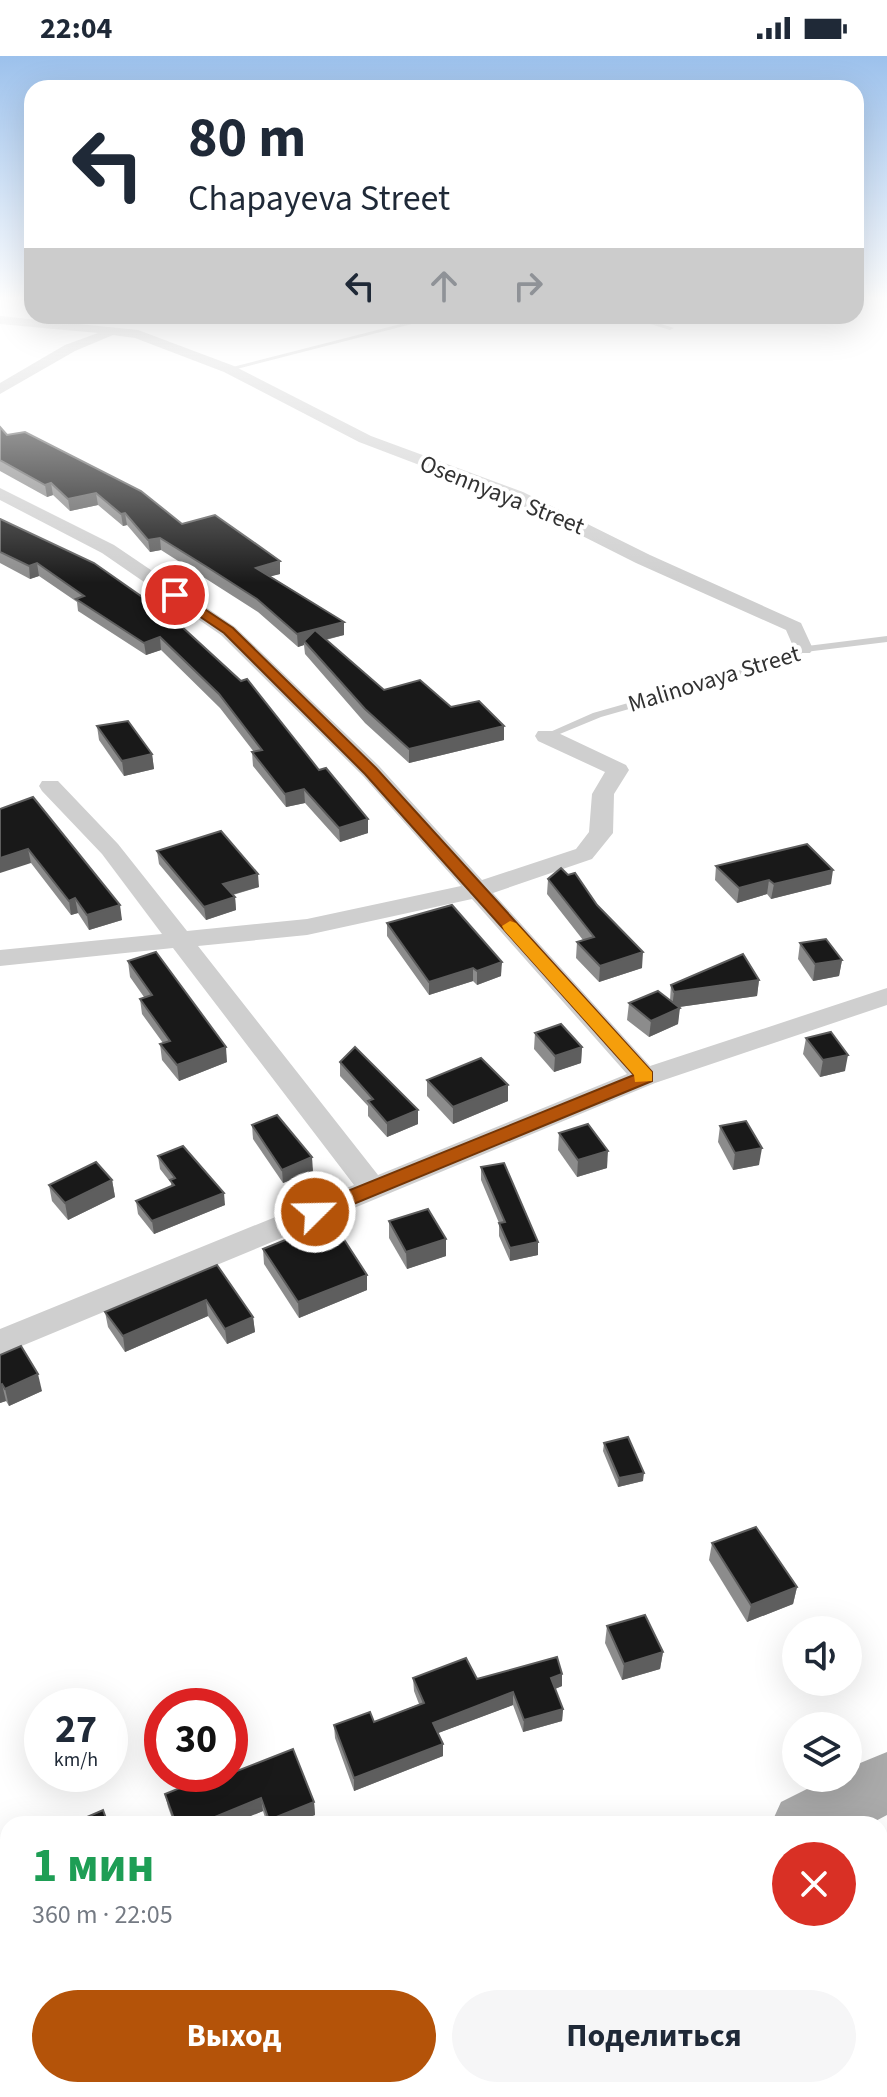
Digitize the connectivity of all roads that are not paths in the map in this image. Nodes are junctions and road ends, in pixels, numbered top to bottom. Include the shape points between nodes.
1 (274, 392) edge
2 (0, 493) edge
3 (887, 639) edge
4 (803, 649) junction
5 (546, 736) joint
6 (50, 786) dead end
7 (477, 890) junction
8 (178, 941) junction
9 (0, 958) edge
10 (887, 996) edge
11 (645, 1077) junction
12 (372, 1188) junction
13 (0, 1343) edge
14 (887, 1782) edge
15 (830, 1816) edge

1 - 4 street, Osennyaya Street via 365,439 517,496 794,627
2 - 7 street via 108,549 228,631 371,771
3 - 4 lane, Malinovaya Street
4 - 5 lane, Malinovaya Street
5 - 7 street via 618,770 603,794 601,833 584,854
6 - 8 street via 110,849
7 - 8 street via 307,927
7 - 11 street
8 - 9 street
8 - 12 street
10 - 11 street
11 - 12 street
12 - 13 street
14 - 15 main road

